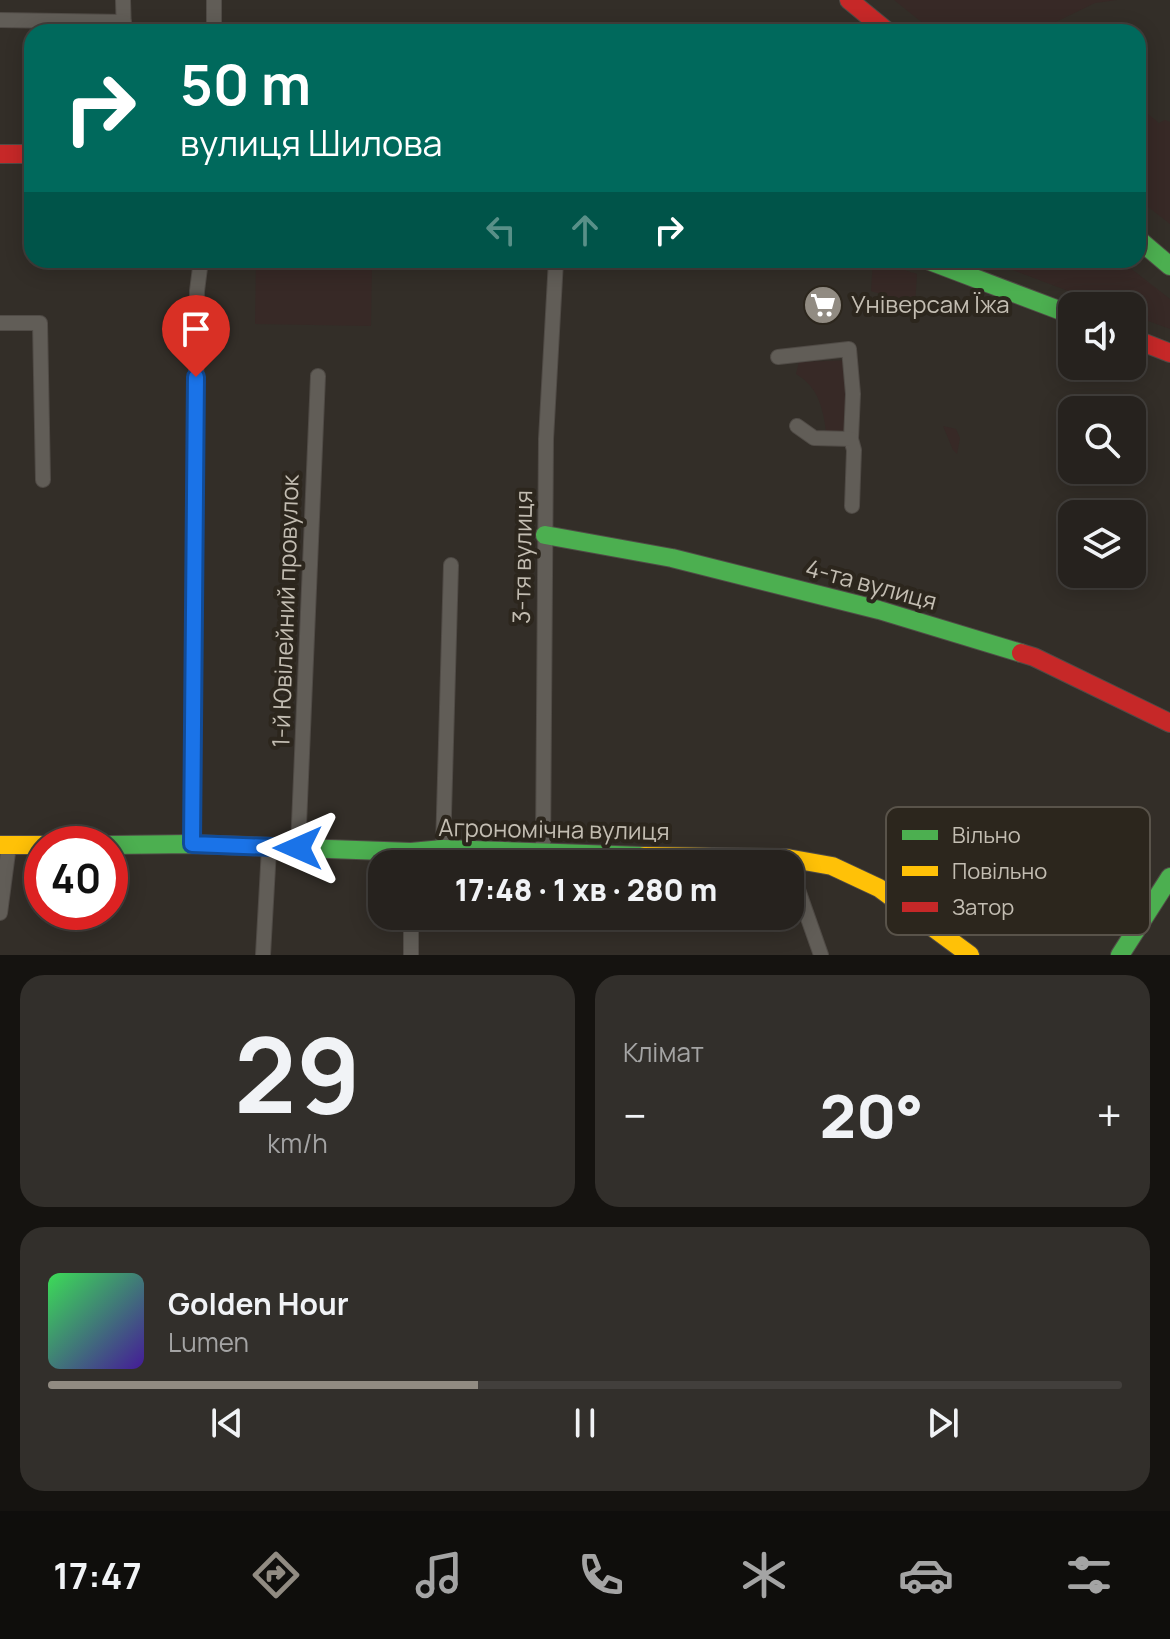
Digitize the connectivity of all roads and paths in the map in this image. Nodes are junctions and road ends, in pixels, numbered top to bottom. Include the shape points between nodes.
1 (123, 0) edge
2 (214, 0) edge
3 (849, 0) edge
4 (0, 20) edge
5 (71, 24) edge
6 (124, 24) edge
7 (214, 24) edge
8 (878, 24) edge
9 (0, 154) edge
10 (24, 154) edge
11 (1146, 246) edge
12 (1170, 266) edge
13 (200, 268) edge
14 (556, 268) edge
15 (948, 268) edge
16 (1058, 310) edge
17 (0, 323) edge
18 (1146, 344) edge
19 (1170, 353) edge
20 (778, 357) dead end
21 (318, 376) dead end
22 (797, 426) dead end
23 (851, 439) junction
24 (43, 480) dead end
25 (852, 506) dead end
26 (545, 535) junction
27 (451, 565) dead end
28 (1170, 723) edge
29 (192, 844) junction
30 (4, 845) edge
31 (128, 845) edge
32 (298, 848) junction
33 (269, 849) junction
34 (443, 849) junction
35 (439, 850) edge
36 (463, 850) edge
37 (543, 850) edge
38 (368, 854) edge
39 (804, 862) edge
40 (1170, 877) edge
41 (886, 894) edge
42 (804, 906) edge
43 (1150, 908) edge
44 (0, 913) edge
45 (411, 930) edge
46 (942, 935) edge
47 (1133, 935) edge
48 (263, 955) edge
49 (411, 955) edge
50 (821, 955) edge
51 (970, 955) edge
52 (1120, 955) edge

1 - 6 street
2 - 7 street
3 - 8 street
4 - 5 street
9 - 10 street
11 - 12 street
13 - 29 street
14 - 26 street, 3-тя вулиця
15 - 16 street
17 - 24 street via 40,323
18 - 19 street
20 - 23 street via 849,349
21 - 32 street, 1-й Ювілейний провулок
22 - 23 street via 814,438
23 - 25 street
26 - 28 street, 4-та вулиця via 672,558 893,614 1034,657
26 - 37 street, 3-тя вулиця
27 - 34 street
29 - 31 street, Агрономічна вулиця
29 - 33 street, Агрономічна вулиця
30 - 44 street
32 - 33 street, Агрономічна вулиця
32 - 38 street, Агрономічна вулиця
33 - 48 street
34 - 35 street, Агрономічна вулиця
34 - 36 street, Агрономічна вулиця
39 - 41 street, Агрономічна вулиця via 846,870
40 - 43 street
42 - 50 street
45 - 49 street
46 - 51 street, Агрономічна вулиця
47 - 52 street

